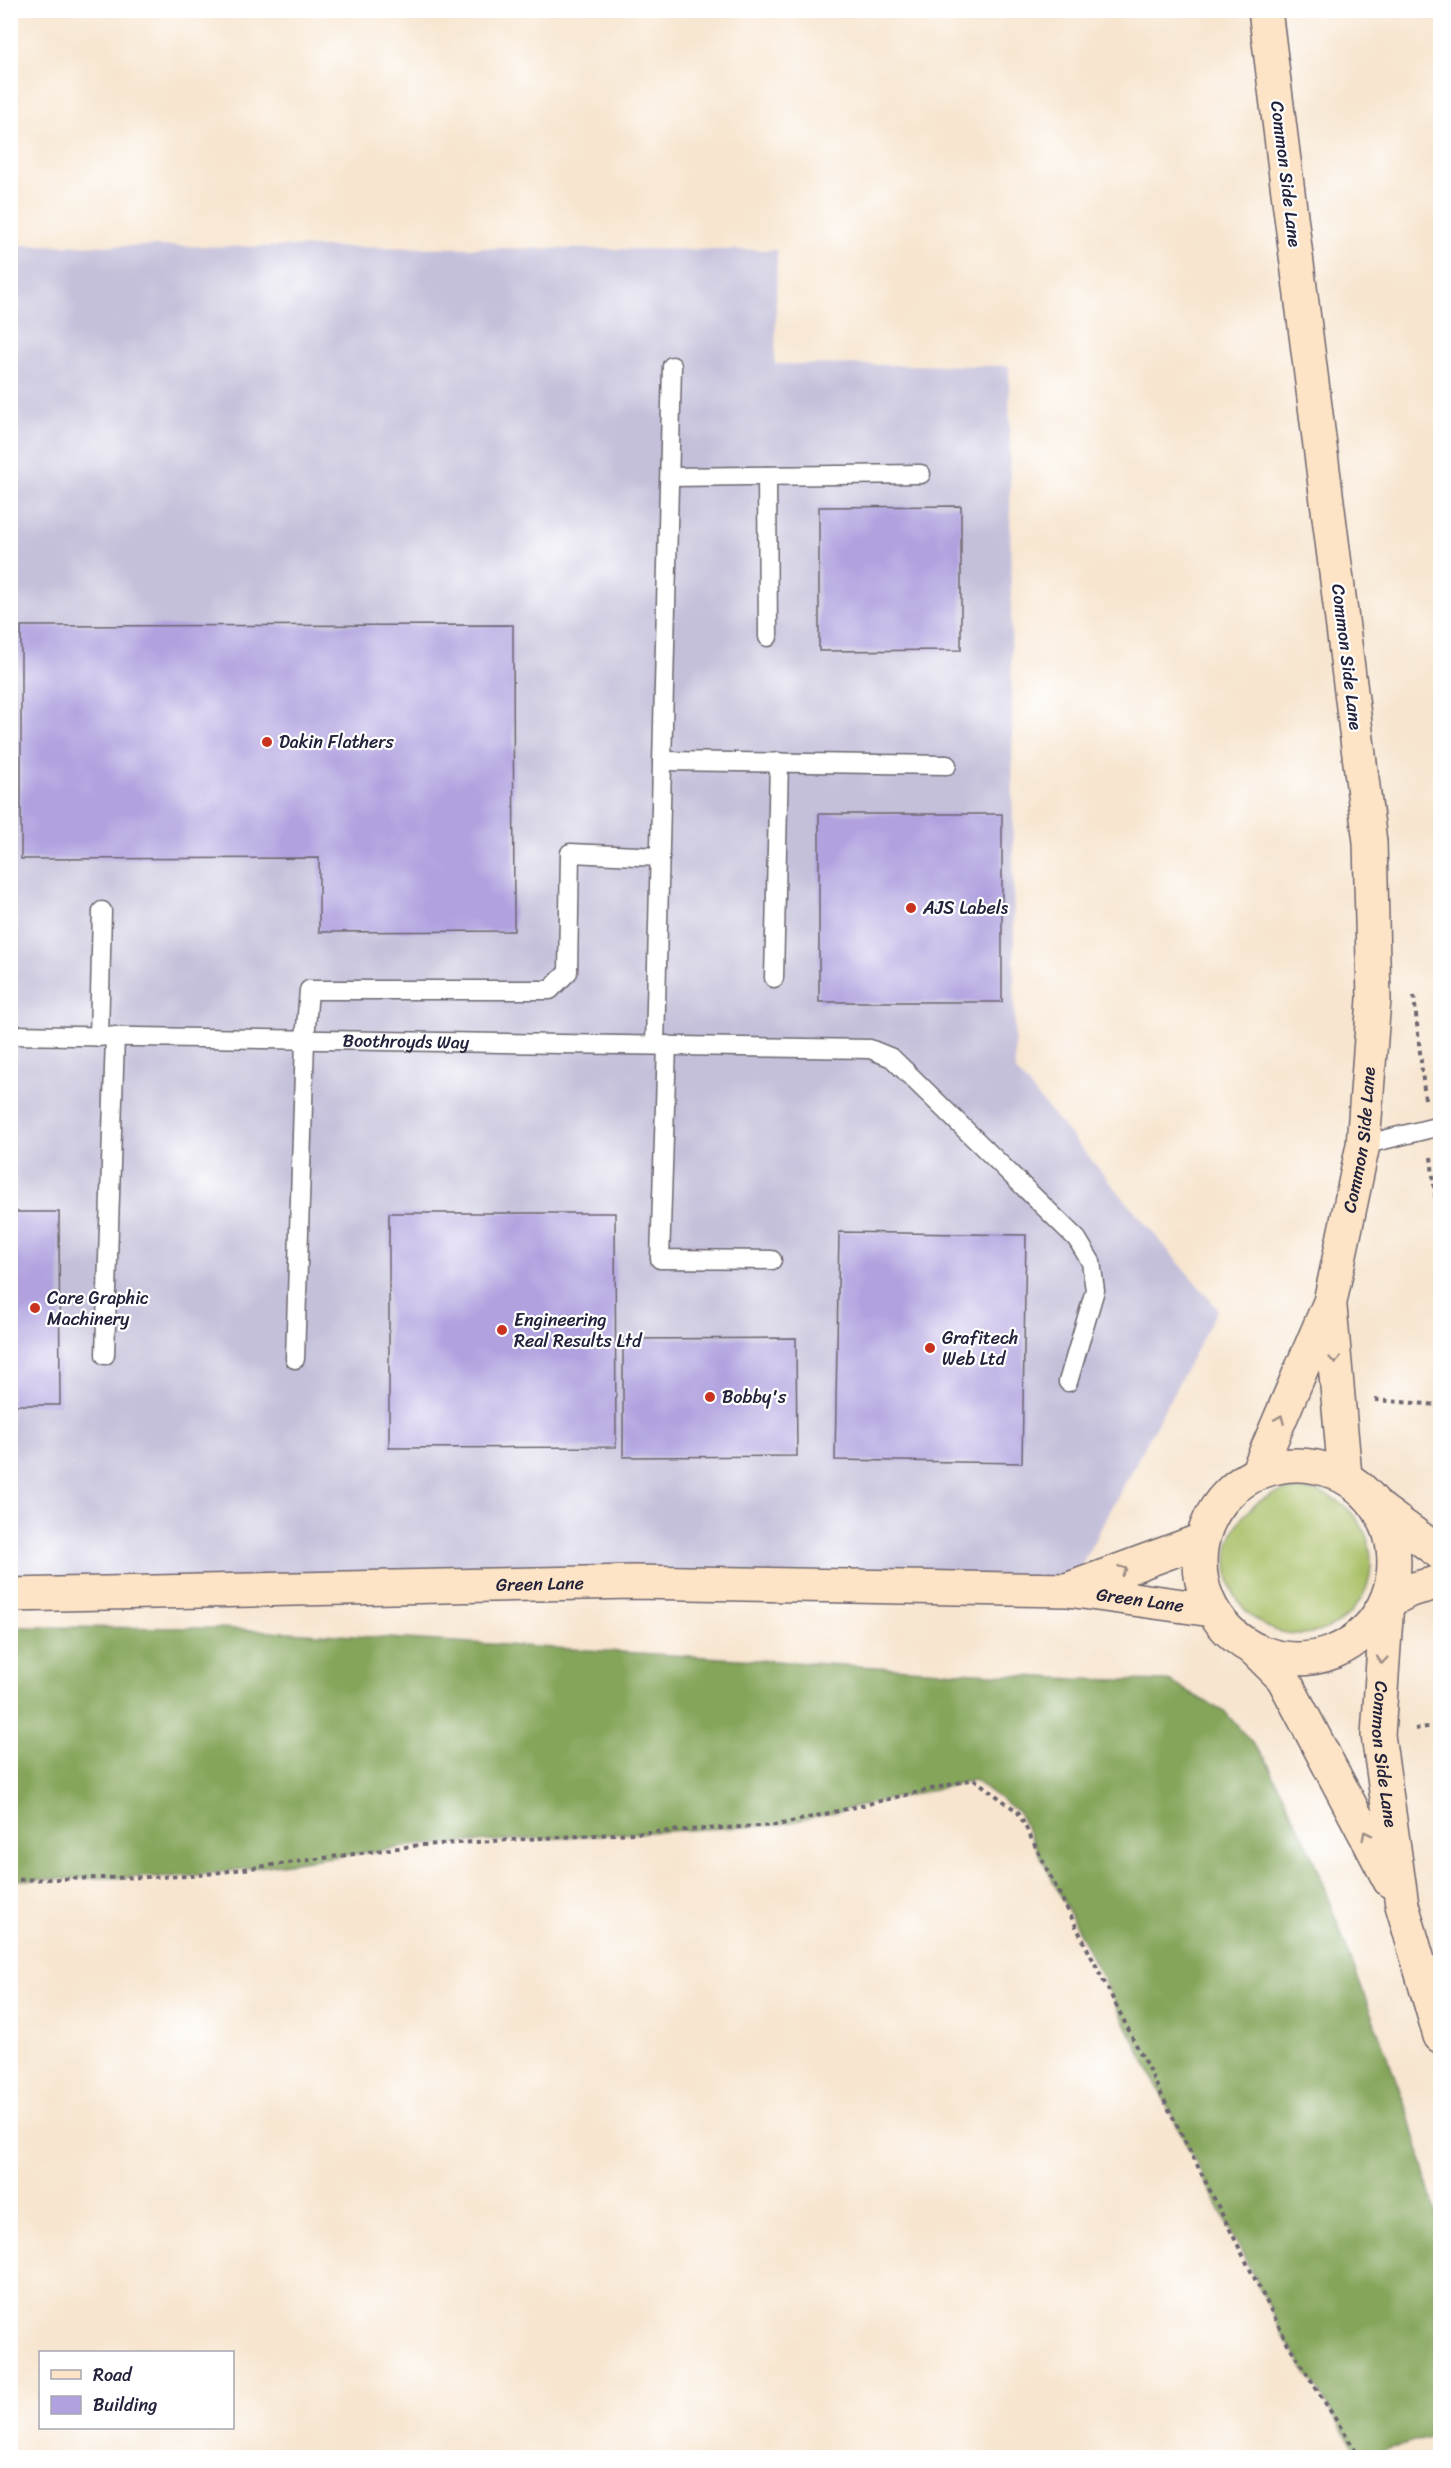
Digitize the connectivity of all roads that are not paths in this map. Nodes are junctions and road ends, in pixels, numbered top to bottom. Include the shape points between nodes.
1 (1265, 10) edge
2 (672, 366) dead end
3 (921, 474) dead end
4 (767, 476) junction
5 (670, 477) junction
6 (768, 637) dead end
7 (662, 761) junction
8 (778, 762) junction
9 (947, 765) dead end
10 (660, 857) junction
11 (102, 911) dead end
12 (774, 978) dead end
13 (10, 1035) edge
14 (107, 1037) junction
15 (305, 1040) junction
16 (661, 1045) junction
17 (1434, 1128) edge
18 (1363, 1145) junction
19 (772, 1260) dead end
20 (1330, 1302) junction
21 (105, 1354) dead end
22 (295, 1359) dead end
23 (1068, 1382) dead end
24 (1257, 1473) junction
25 (1345, 1476) junction
26 (1380, 1509) junction
27 (1202, 1540) junction
28 (1440, 1553) edge
29 (1440, 1582) edge
30 (1068, 1590) junction
31 (10, 1595) edge
32 (1387, 1602) junction
33 (1212, 1610) junction
34 (1256, 1651) junction
35 (1402, 1905) junction
36 (1440, 2036) edge

1 - 18 main road, Common Side Lane via 1370,843 1374,999
2 - 5 lane
3 - 4 lane
4 - 5 lane
4 - 6 lane
5 - 7 lane
7 - 8 lane
7 - 10 lane
8 - 9 lane
8 - 12 lane
10 - 15 lane via 570,853 568,972 550,990 309,990
10 - 16 lane
11 - 14 lane
13 - 14 lane, Boothroyds Way
14 - 15 lane, Boothroyds Way
14 - 21 lane
15 - 16 lane, Boothroyds Way
15 - 22 lane
16 - 19 lane via 660,1259
16 - 23 lane, Boothroyds Way via 870,1049 892,1059 1077,1239 1091,1262 1095,1290
17 - 18 lane
18 - 20 main road, Common Side Lane
24 -> 20 main road, Common Side Lane
20 -> 25 main road, Common Side Lane
24 - 25 main road via 1290,1464 1324,1467
24 - 27 main road via 1238,1484 1214,1509
25 - 26 main road
26 - 28 main road
26 - 32 main road via 1394,1541 1395,1570
30 -> 27 main road, Green Lane
27 - 33 main road via 1200,1578
29 - 32 main road via 1410,1590
30 - 31 main road, Green Lane via 634,1582
30 - 33 main road, Green Lane
32 - 34 main road via 1359,1639 1329,1655 1295,1660
32 -> 35 main road, Common Side Lane via 1378,1735
33 - 34 main road via 1228,1631
35 -> 34 main road, Common Side Lane via 1283,1678
35 - 36 main road, Common Side Lane

